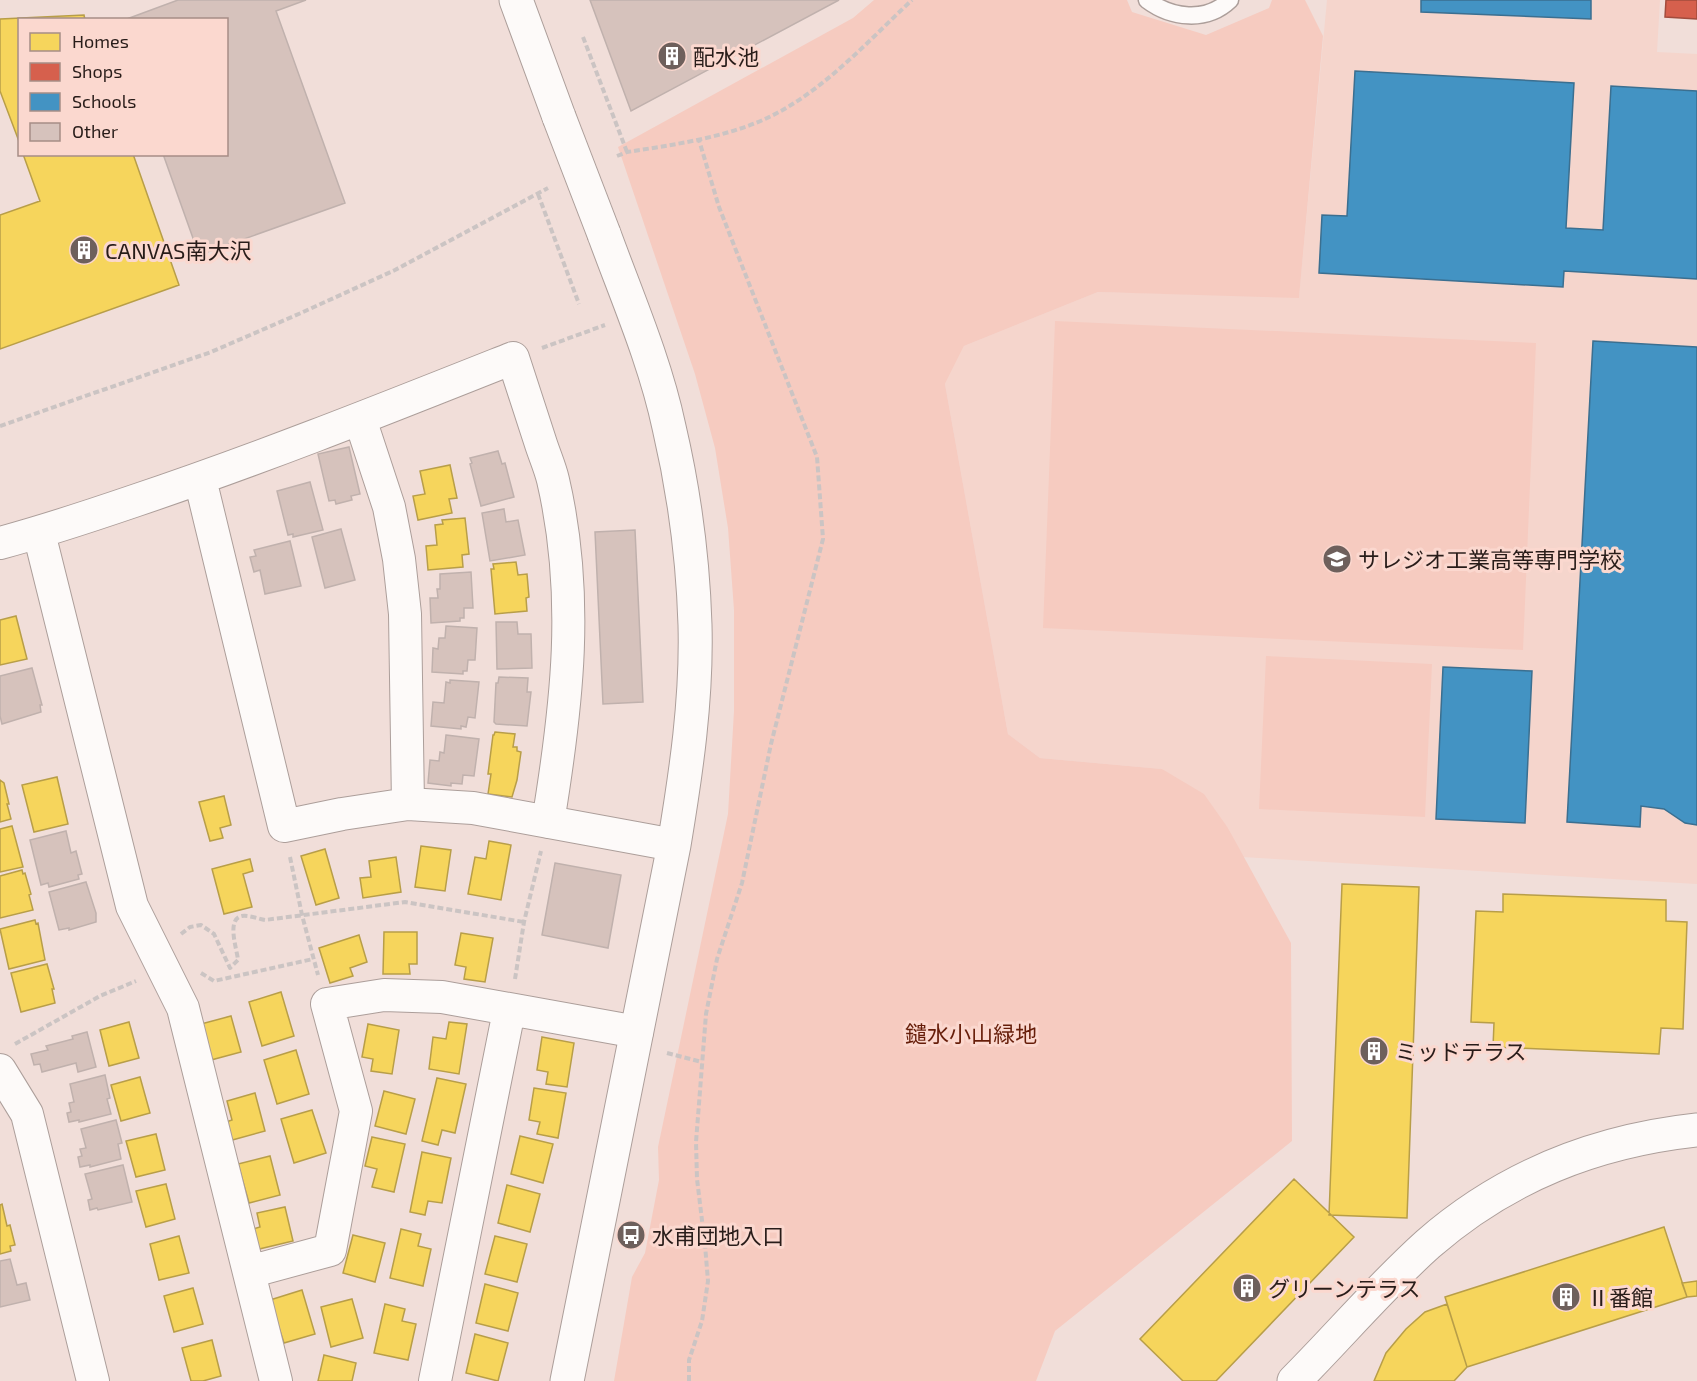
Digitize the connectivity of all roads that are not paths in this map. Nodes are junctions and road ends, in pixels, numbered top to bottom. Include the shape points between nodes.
1 (516, 0) edge
2 (1147, 0) edge
3 (1230, 0) edge
4 (360, 419) junction
5 (200, 479) junction
6 (39, 532) junction
7 (0, 543) edge
8 (408, 804) junction
9 (548, 822) junction
10 (674, 845) junction
11 (509, 1011) junction
12 (637, 1032) junction
13 (5, 1058) edge
14 (1697, 1130) edge
15 (249, 1272) junction
16 (93, 1381) edge
17 (276, 1381) edge
18 (435, 1381) edge
19 (567, 1381) edge
20 (1294, 1381) edge

1 - 10 street, bridge via 634,313 666,416 688,541 695,624 687,763
2 - 3 lane via 1160,10 1182,16 1204,14
4 - 5 street
4 - 8 street via 389,507 399,559 405,614
4 - 9 street via 513,358 553,479 569,592 566,688
5 - 6 street
5 - 8 street via 284,826
6 - 7 street
6 - 15 street via 132,906 183,1008
8 - 9 street via 473,808
9 - 10 street
10 - 12 street
11 - 12 street
11 - 15 street via 413,995 384,995 327,1004 356,1111 330,1250
11 - 18 street
12 - 19 street
13 - 16 street via 27,1114
14 - 20 street via 1589,1151 1486,1200 1428,1245
15 - 17 street

